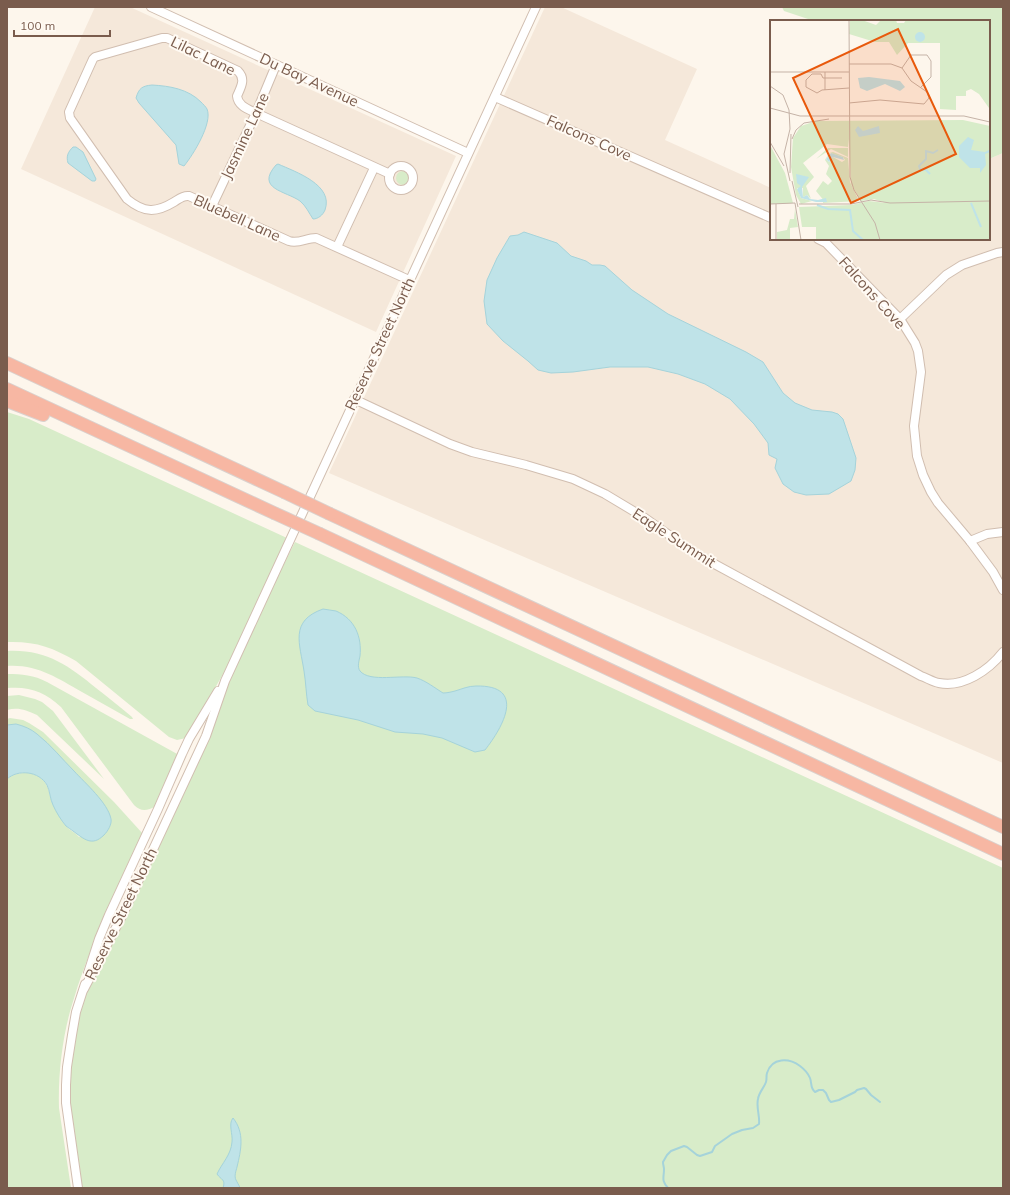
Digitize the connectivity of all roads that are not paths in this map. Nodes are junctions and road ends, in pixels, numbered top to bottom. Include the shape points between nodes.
1 (151, 7) edge
2 (536, 7) edge
3 (276, 65) junction
4 (82, 82) joint
5 (495, 97) junction
6 (256, 113) junction
7 (468, 153) junction
8 (374, 168) junction
9 (390, 174) dead end
10 (212, 206) junction
11 (770, 218) edge
12 (820, 240) edge
13 (337, 247) junction
14 (1003, 252) edge
15 (409, 280) junction
16 (900, 319) junction
17 (7, 363) edge
18 (7, 389) edge
19 (354, 399) junction
20 (7, 401) edge
21 (132, 447) junction
22 (1003, 532) edge
23 (970, 541) junction
24 (1003, 590) edge
25 (1003, 652) edge
26 (225, 681) junction
27 (1003, 827) edge
28 (1003, 854) edge
29 (84, 989) junction
30 (78, 1188) edge

1 - 3 street, Du Bay Avenue
2 - 5 street, Reserve Street North
3 - 6 street, Jasmine Lane
3 - 7 street, Du Bay Avenue
4 - 6 street, Lilac Lane via 95,57 167,38 238,71 243,80 237,96 238,102
4 - 10 street, Bluebell Lane via 70,110 70,118 127,200 144,210 165,207 183,196 192,196
5 - 7 street, Reserve Street North
5 - 11 street, Falcons Cove
6 - 8 street, Lilac Lane
6 - 10 street, Jasmine Lane
7 - 15 street, Reserve Street North
8 - 9 street, Lilac Lane
8 - 13 street
10 - 13 street, Bluebell Lane via 290,242 298,243 308,238 316,238
12 - 16 street, Falcons Cove via 826,243
13 - 15 street, Bluebell Lane
14 - 16 street via 962,265 946,275
15 - 19 street, Reserve Street North
16 - 23 street, Falcons Cove via 918,351 921,372 914,426 923,475 938,503
17 - 27 highway, bridge
18 - 21 highway
19 - 25 street, Eagle Summit via 450,444 572,479 605,494 696,554 921,676 939,683 954,683 985,670
19 - 26 street, Reserve Street North
20 - 21 highway via 120,448
21 - 28 highway, bridge
22 - 23 street via 987,534
23 - 24 street, Falcons Cove
26 - 29 street, Reserve Street North via 206,736 122,916
26 - 29 street, Reserve Street North via 182,754 109,915 91,962
29 - 30 street via 76,1012 66,1085 66,1103

